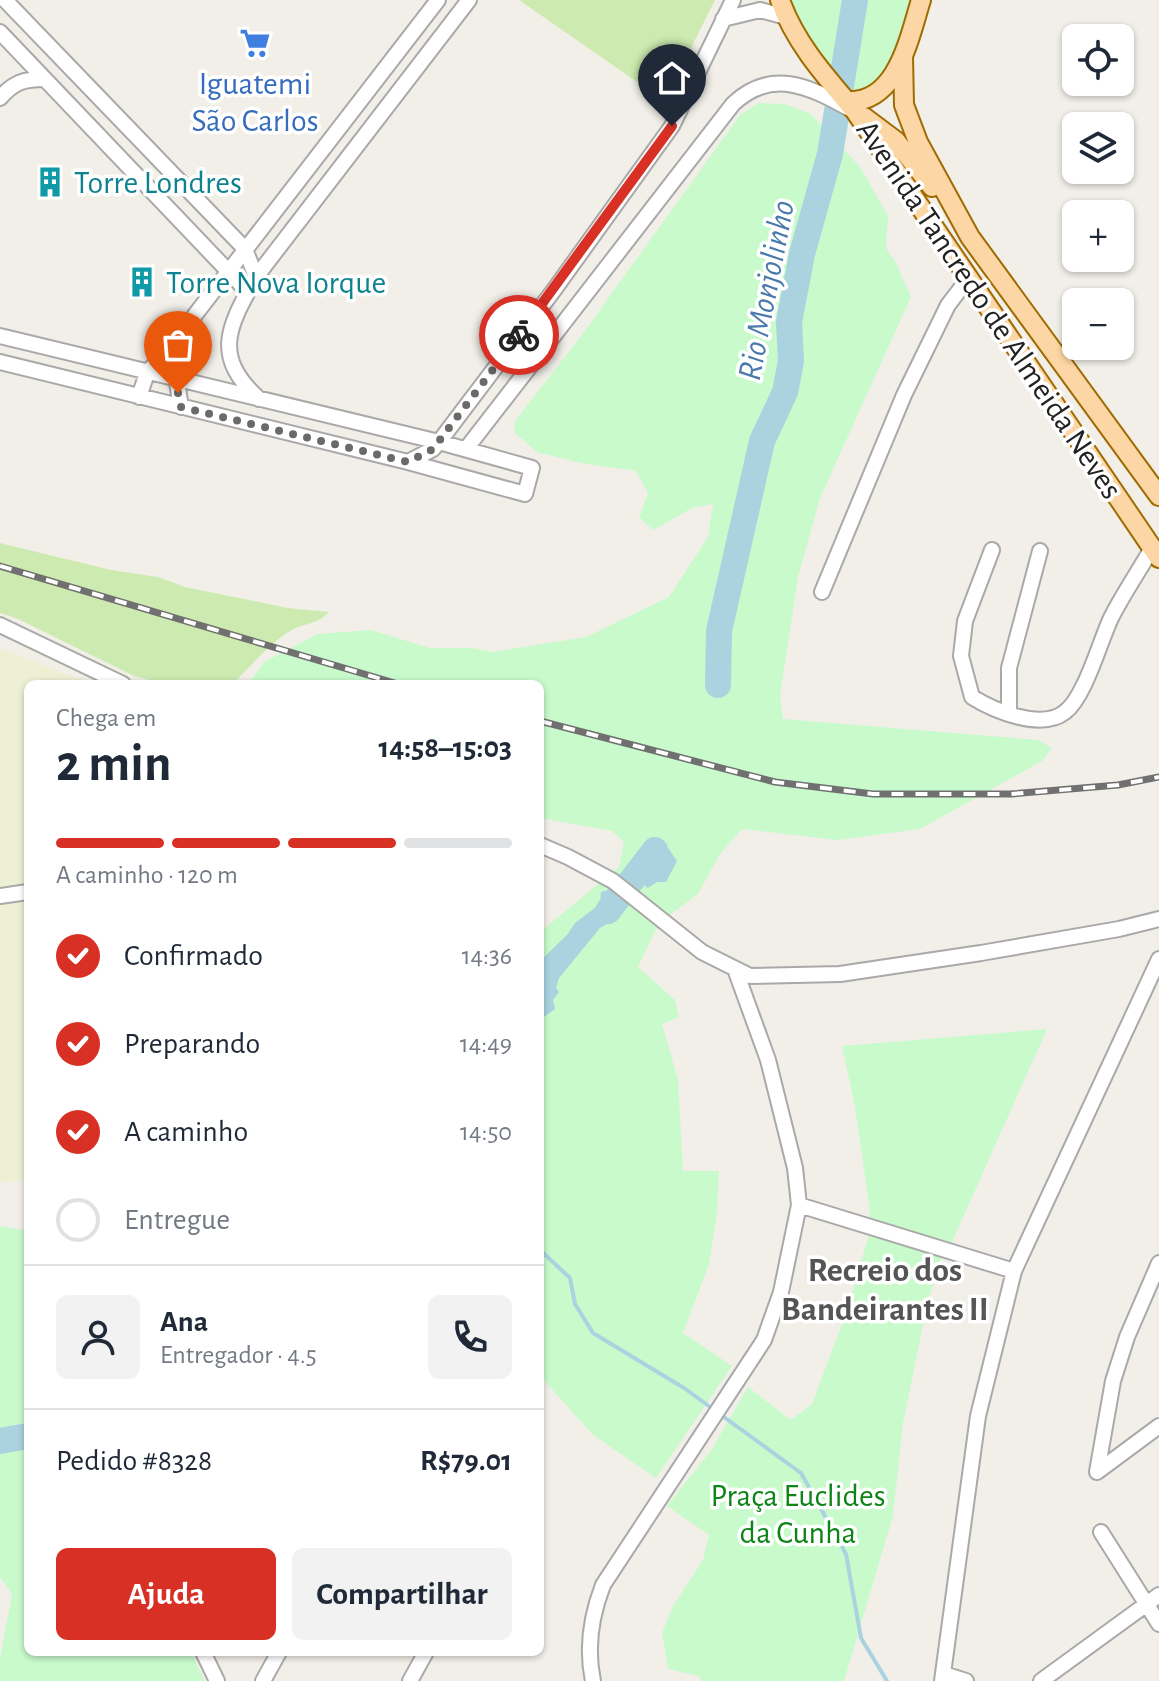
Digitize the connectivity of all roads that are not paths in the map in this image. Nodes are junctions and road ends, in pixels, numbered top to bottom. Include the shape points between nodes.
1 (5, 0) edge
2 (438, 0) edge
3 (469, 0) edge
4 (733, 0) edge
5 (921, 0) edge
6 (783, 8) edge
7 (723, 19) junction
8 (0, 32) edge
9 (38, 34) junction
10 (22, 54) junction
11 (903, 56) junction
12 (45, 79) junction
13 (81, 79) junction
14 (58, 92) junction
15 (0, 98) edge
16 (849, 106) junction
17 (190, 192) junction
18 (171, 211) junction
19 (970, 237) junction
20 (245, 249) junction
21 (229, 271) junction
22 (256, 277) junction
23 (968, 279) junction
24 (248, 292) junction
25 (0, 336) edge
26 (171, 346) junction
27 (0, 362) edge
28 (147, 373) junction
29 (176, 380) junction
30 (215, 389) junction
31 (139, 397) junction
32 (259, 399) junction
33 (181, 407) junction
34 (209, 414) junction
35 (439, 442) junction
36 (466, 449) junction
37 (408, 462) junction
38 (1159, 496) edge
39 (992, 550) dead end
40 (1157, 550) edge
41 (1040, 551) dead end
42 (822, 592) dead end
43 (0, 625) edge
44 (115, 680) edge
45 (1009, 714) junction
46 (544, 847) edge
47 (24, 893) edge
48 (0, 896) edge
49 (1159, 919) edge
50 (1159, 959) edge
51 (735, 969) junction
52 (799, 1205) junction
53 (1159, 1263) edge
54 (1014, 1271) junction
55 (1159, 1426) edge
56 (1101, 1532) dead end
57 (1153, 1599) edge
58 (1159, 1624) edge
59 (205, 1656) edge
60 (277, 1656) edge
61 (424, 1656) edge
62 (943, 1677) edge
63 (217, 1681) edge
64 (263, 1681) edge
65 (410, 1681) edge
66 (593, 1681) edge
67 (966, 1681) edge
68 (1041, 1681) edge

1 - 9 street
2 - 20 street
3 - 22 street
4 - 7 street
5 - 11 main road
6 - 7 street
6 - 16 main road via 816,66
7 - 35 street via 672,126
8 - 10 street
9 - 10 street
9 - 13 street
10 - 12 street
11 - 16 main road via 885,87
11 - 19 main road, Avenida Tancredo de Almeida Neves via 904,105 918,142
12 - 14 street
12 - 15 street via 22,80
13 - 14 street
13 - 17 street
14 - 18 street
16 - 19 main road via 896,141
16 - 23 main road, Avenida Tancredo de Almeida Neves
16 - 36 street via 793,84 766,84 745,92
17 - 18 street
17 - 20 street
18 - 21 street
19 - 38 main road, Avenida Tancredo de Almeida Neves
20 - 21 street
20 - 22 street
21 - 24 street
21 - 26 street
22 - 24 street
23 - 40 main road, Avenida Tancredo de Almeida Neves
23 - 42 street via 948,305 904,395
24 - 32 street via 232,320 229,351 240,380
25 - 28 street
26 - 28 street
26 - 29 street
27 - 31 street
28 - 29 street
28 - 31 street
29 - 30 street
29 - 33 street
30 - 32 street
30 - 34 street
31 - 33 street
32 - 35 street
33 - 34 street
34 - 37 street
35 - 36 street
35 - 37 street
36 - 37 street via 532,468 525,494
39 - 45 street via 965,621 961,656 972,697
40 - 45 street via 1112,618 1086,682 1065,713 1040,720
41 - 45 street via 1009,668
43 - 44 street
46 - 51 street via 613,881 702,952
47 - 48 street
49 - 51 street via 840,974 750,976
50 - 54 street
51 - 52 street via 782,1109
52 - 54 street
52 - 66 street via 781,1292 764,1340 603,1585 590,1644
53 - 55 street via 1113,1381 1097,1472
54 - 62 street via 978,1416
56 - 57 street
57 - 58 street
57 - 68 street
59 - 63 street
60 - 64 street
61 - 65 street
62 - 67 street

